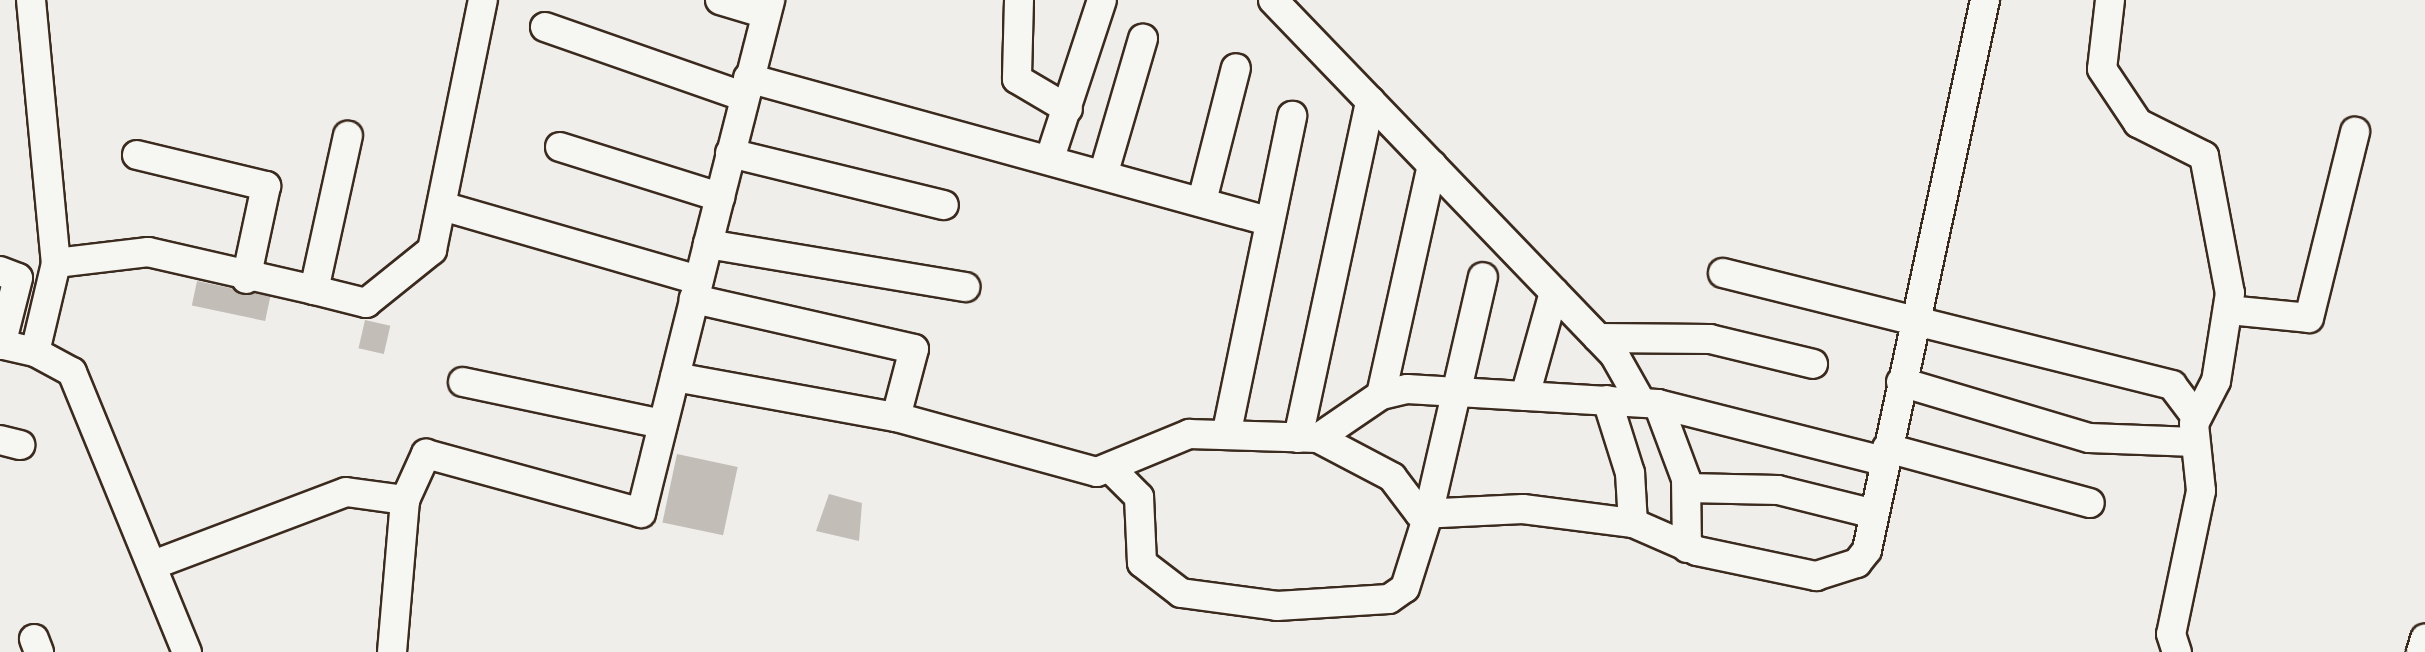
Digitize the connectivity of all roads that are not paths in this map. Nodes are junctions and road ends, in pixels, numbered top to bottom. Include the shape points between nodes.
1 (31, 0) edge
2 (483, 0) edge
3 (720, 0) edge
4 (1019, 0) edge
5 (1102, 0) edge
6 (1273, 0) edge
7 (1985, 0) edge
8 (2110, 0) edge
9 (768, 7) edge
10 (545, 27) dead end
11 (1143, 39) dead end
12 (1236, 68) dead end
13 (745, 87) junction
14 (1370, 101) junction
15 (1068, 109) junction
16 (1292, 116) dead end
17 (2355, 132) dead end
18 (348, 136) dead end
19 (560, 147) dead end
20 (730, 153) junction
21 (137, 155) dead end
22 (1050, 158) junction
23 (1432, 165) junction
24 (1104, 172) junction
25 (720, 197) junction
26 (1202, 201) junction
27 (944, 205) dead end
28 (442, 206) junction
29 (1268, 221) junction
30 (708, 244) junction
31 (56, 263) junction
32 (0, 271) edge
33 (1723, 273) dead end
34 (1483, 277) dead end
35 (246, 279) junction
36 (965, 287) dead end
37 (697, 289) junction
38 (314, 290) junction
39 (1554, 292) junction
40 (2228, 310) junction
41 (1915, 318) junction
42 (1598, 338) junction
43 (0, 344) edge
44 (35, 352) junction
45 (1813, 364) dead end
46 (675, 377) junction
47 (463, 382) dead end
48 (1901, 382) junction
49 (1457, 392) junction
50 (1381, 395) junction
51 (1525, 396) junction
52 (1607, 400) junction
53 (1650, 403) junction
54 (896, 417) junction
55 (663, 424) junction
56 (2195, 428) junction
57 (1227, 431) junction
58 (1308, 438) junction
59 (1886, 455) junction
60 (1113, 471) junction
61 (1687, 488) junction
62 (405, 500) junction
63 (2090, 503) dead end
64 (1874, 514) junction
65 (1428, 515) junction
66 (1633, 523) junction
67 (1687, 548) junction
68 (153, 565) junction
69 (2425, 639) edge
70 (187, 652) edge
71 (392, 652) edge
72 (2177, 652) edge
73 (2421, 652) edge

1 - 31 street
2 - 28 street
3 - 9 street
4 - 15 street via 1017,79
5 - 15 street
6 - 14 street
7 - 41 street
8 - 40 street via 2105,75 2138,123 2207,162
9 - 13 street
10 - 13 street
11 - 24 street
12 - 26 street
13 - 20 street
13 - 22 street
14 - 23 street
14 - 58 street
15 - 22 street
16 - 29 street
17 - 40 street via 2309,318
18 - 38 street
19 - 25 street
20 - 25 street
20 - 27 street
21 - 35 street via 266,186
22 - 24 street
23 - 39 street
23 - 50 street
24 - 26 street
25 - 30 street
26 - 29 street
28 - 37 street
28 - 38 street via 428,255 373,300
29 - 57 street
30 - 36 street
30 - 37 street
31 - 35 street via 148,252
31 - 44 street
32 - 43 street via 18,278
33 - 41 street
34 - 49 street
35 - 38 street
37 - 46 street
37 - 54 street via 914,349
39 - 42 street
39 - 51 street
40 - 56 street via 2216,381
41 - 48 street
41 - 56 street via 2172,385
42 - 45 street via 1702,338
42 - 53 street
43 - 44 street
44 - 68 street via 72,372
46 - 54 street
46 - 55 street
47 - 55 street
48 - 56 street via 2089,438
48 - 59 street
49 - 50 street
49 - 51 street
49 - 65 street
50 - 58 street
51 - 52 street
52 - 53 street
52 - 66 street via 1630,473
53 - 59 street
53 - 61 street
54 - 60 street via 1086,471
55 - 62 street via 641,513 426,454
56 - 72 street via 2201,491 2171,634
57 - 58 street
57 - 60 street via 1177,437
58 - 65 street via 1392,477 1415,510
59 - 63 street
59 - 64 street
60 - 65 street via 1139,497 1142,563 1181,593 1277,606 1389,599 1405,588
61 - 64 street via 1778,490
61 - 67 street
62 - 68 street via 346,492
62 - 71 street
64 - 67 street via 1863,557 1825,577
65 - 66 street via 1523,509
66 - 67 street
68 - 70 street
69 - 73 street

